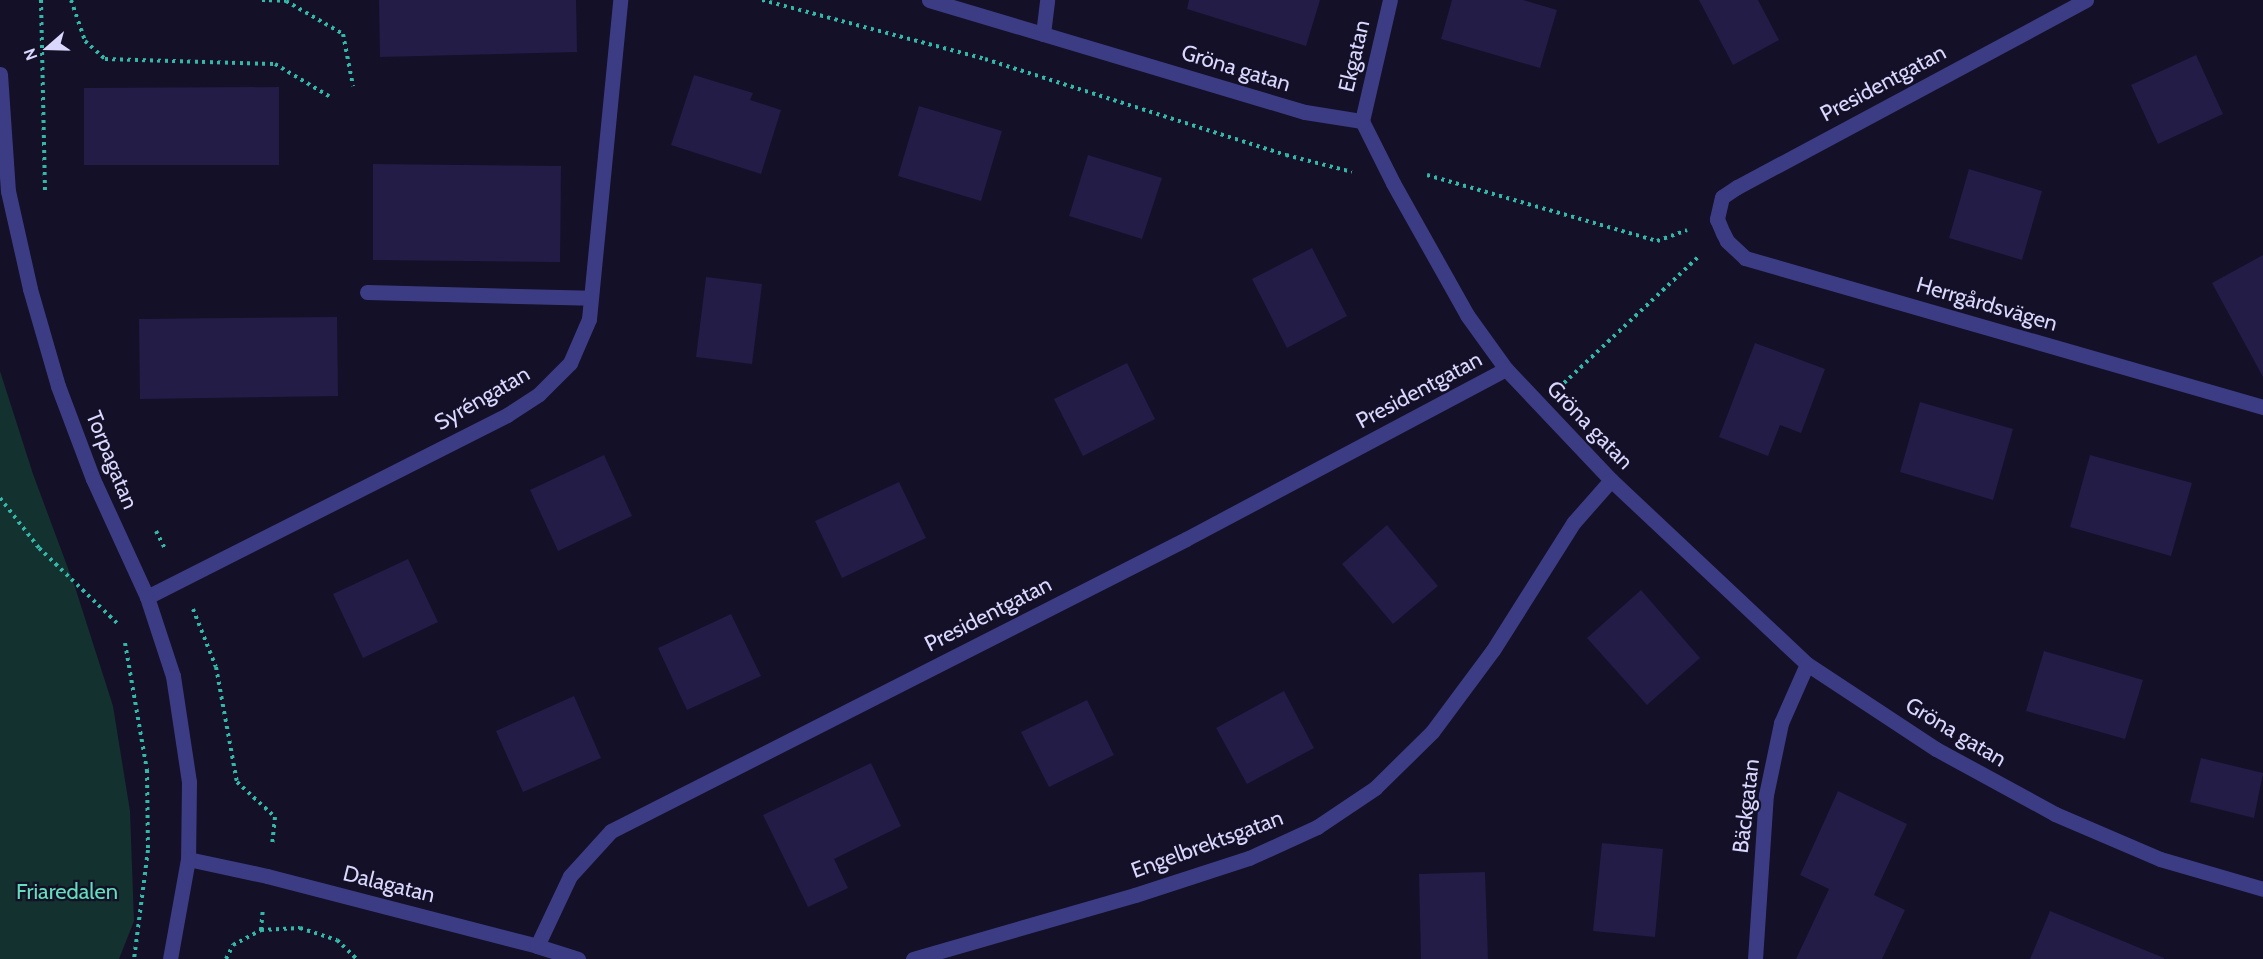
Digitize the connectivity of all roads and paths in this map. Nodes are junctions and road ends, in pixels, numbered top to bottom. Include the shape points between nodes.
1 (41, 0) edge
2 (71, 0) edge
3 (262, 0) edge
4 (620, 0) edge
5 (762, 0) edge
6 (929, 0) edge
7 (1047, 0) edge
8 (1390, 0) edge
9 (2086, 0) edge
10 (1043, 34) junction
11 (0, 74) edge
12 (353, 86) dead end
13 (329, 96) dead end
14 (1362, 121) junction
15 (1393, 183) junction
16 (4, 192) edge
17 (45, 201) dead end
18 (1720, 226) junction
19 (367, 292) dead end
20 (590, 298) junction
21 (1506, 369) junction
22 (1541, 406) junction
23 (2263, 407) edge
24 (1611, 480) junction
25 (0, 498) edge
26 (155, 529) dead end
27 (181, 580) junction
28 (147, 597) junction
29 (122, 627) junction
30 (159, 633) junction
31 (1807, 664) junction
32 (188, 859) junction
33 (267, 876) junction
34 (2263, 889) edge
35 (261, 930) junction
36 (537, 946) junction
37 (134, 959) edge
38 (170, 959) edge
39 (226, 959) edge
40 (357, 959) edge
41 (578, 959) edge
42 (913, 959) edge
43 (1755, 959) edge

1 - 17 path
2 - 13 path via 85,41 105,59 275,64
3 - 12 path via 286,0 343,34
4 - 20 street, Syréngatan
5 - 15 path via 985,59 1286,155
6 - 10 street, Gröna gatan
7 - 10 street
8 - 14 street, Ekgatan
9 - 18 street, Presidentgatan via 1722,197
10 - 14 street, Gröna gatan via 1305,112
11 - 16 street, Torpagatan
14 - 15 street, Gröna gatan
15 - 18 path via 1416,171 1657,241
15 - 21 street, Gröna gatan via 1467,315
16 - 28 street, Torpagatan via 58,386 93,479
18 - 22 path
18 - 23 street, Herrgårdsvägen via 1727,242 1745,258
19 - 20 street
20 - 27 street, Syréngatan via 589,319 570,363 539,394 507,415
21 - 22 street, Gröna gatan
21 - 36 street, Presidentgatan via 1186,539 611,831 570,876
22 - 24 street, Gröna gatan
24 - 31 street, Gröna gatan
24 - 42 street, Engelbrektsgatan via 1574,522 1493,650 1432,732 1375,788 1317,827 1249,858
25 - 29 path via 39,548
26 - 27 path
27 - 28 street, Syréngatan
27 - 33 path via 216,667 237,782 275,818
28 - 30 street, Torpagatan
29 - 30 path
29 - 37 path via 147,771 148,850
30 - 32 street, Torpagatan via 173,676 189,782
31 - 34 street, Gröna gatan via 1936,749 2055,814 2160,859
31 - 43 street, Bäckgatan via 1781,723 1766,795
32 - 33 street, Dalagatan
32 - 38 street, Torpagatan
33 - 35 path
33 - 36 street, Dalagatan
35 - 39 path via 233,945
35 - 40 path via 300,928 337,940
36 - 41 street, Dalagatan

